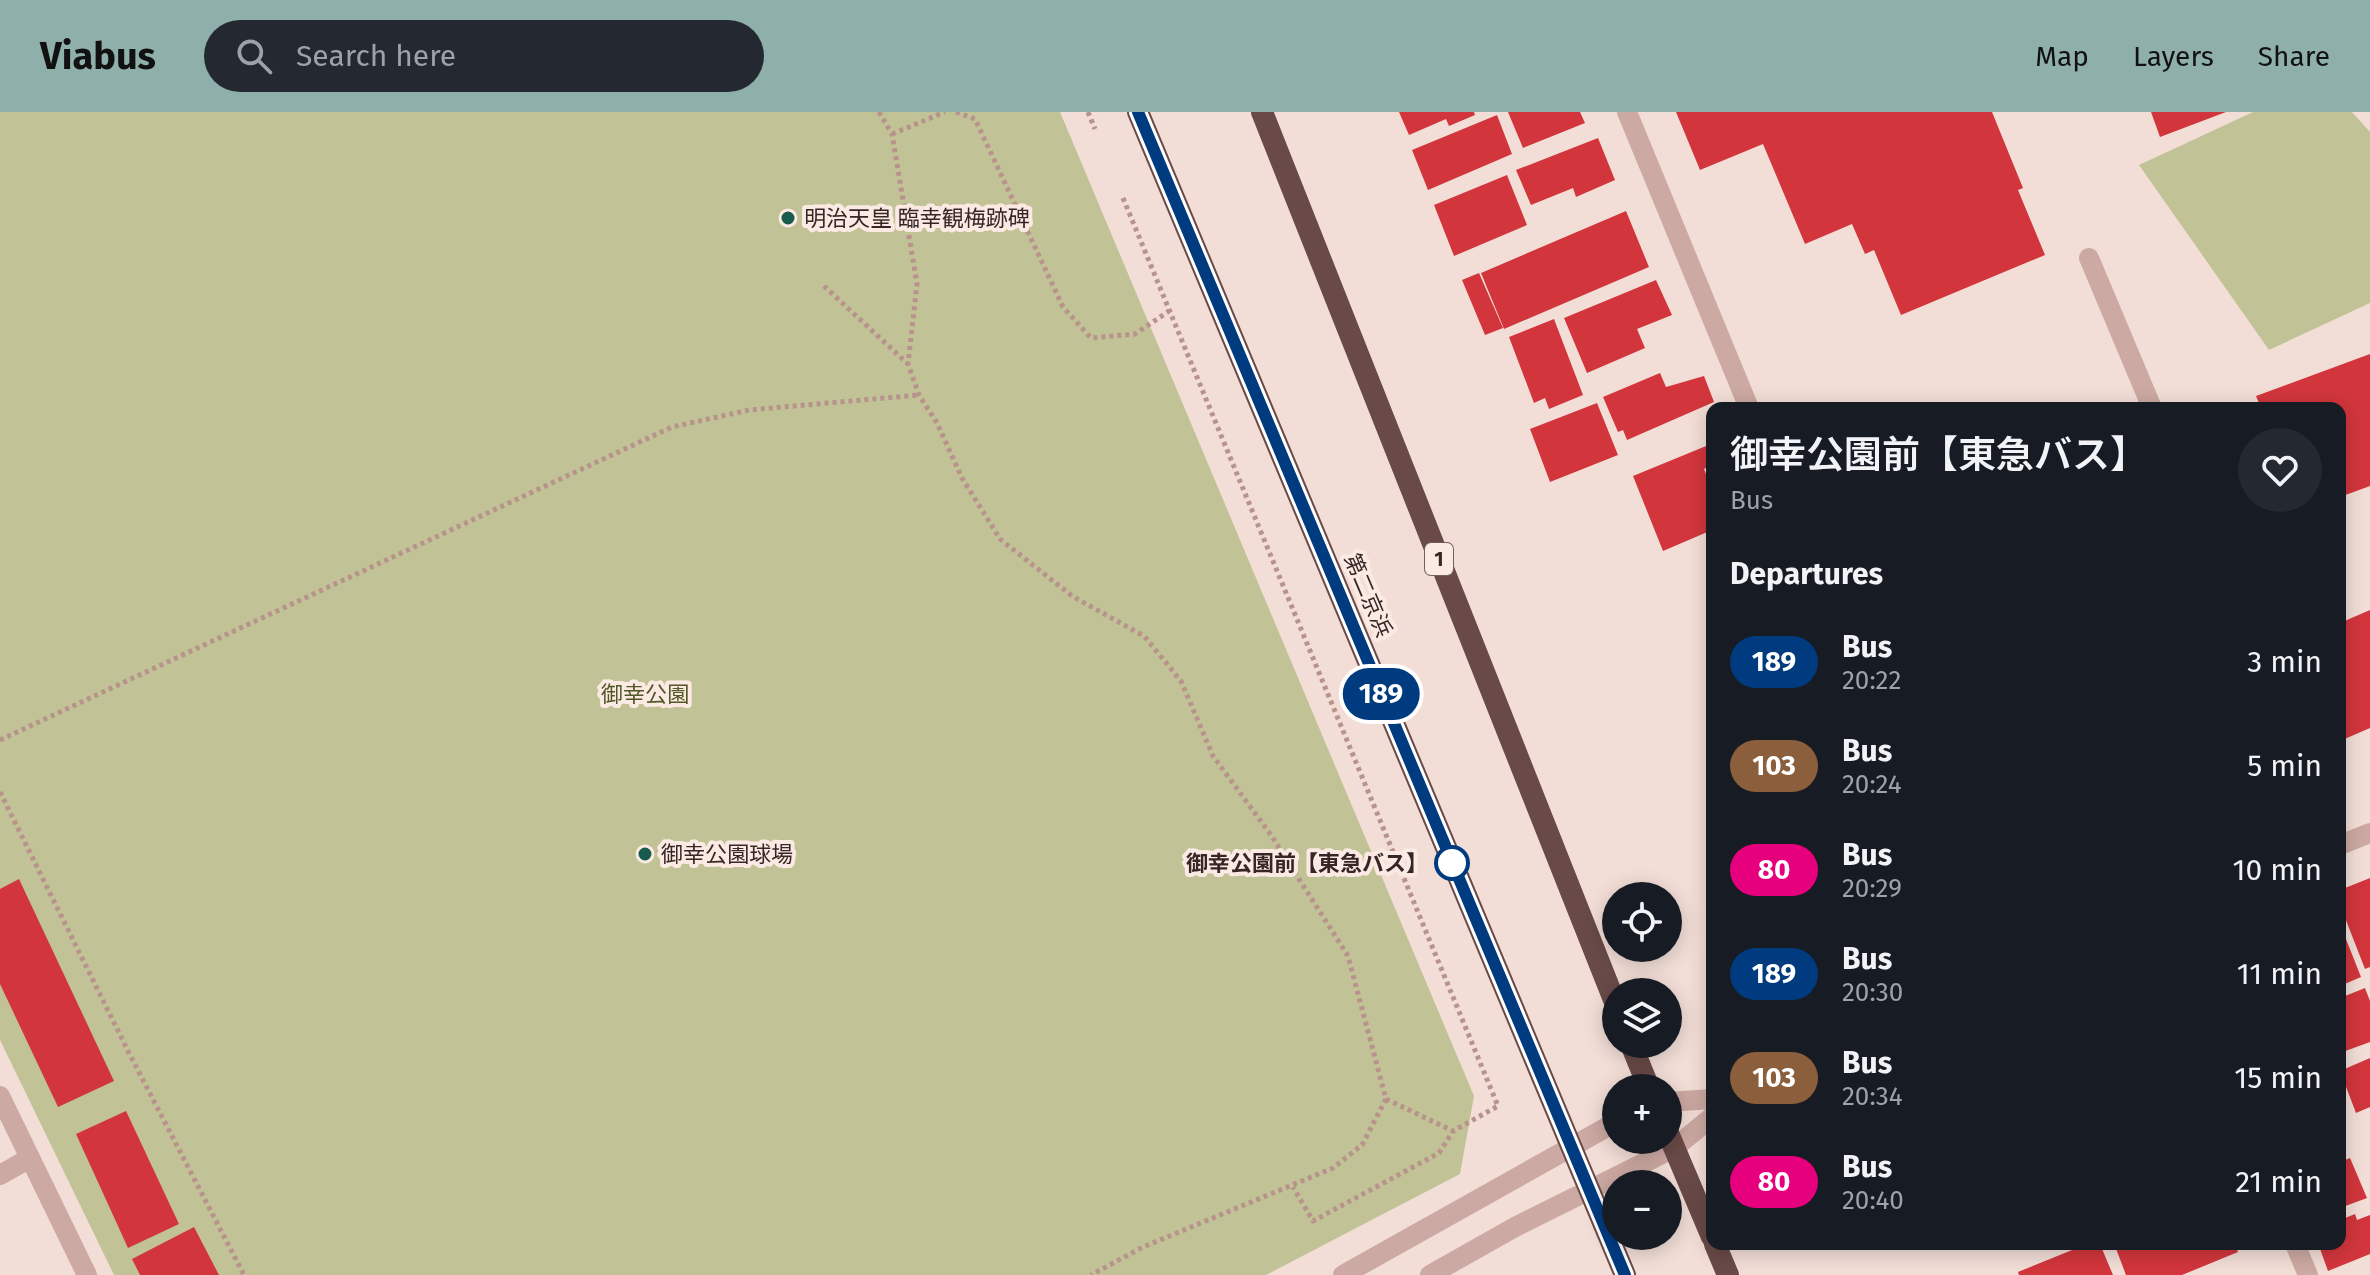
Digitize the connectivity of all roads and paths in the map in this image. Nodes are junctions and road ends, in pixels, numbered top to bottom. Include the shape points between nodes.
1 (879, 112) edge
2 (945, 112) edge
3 (956, 112) edge
4 (1088, 112) edge
5 (1138, 112) edge
6 (1262, 112) edge
7 (1627, 112) edge
8 (892, 134) junction
9 (1100, 140) dead end
10 (1117, 183) dead end
11 (2089, 258) dead end
12 (824, 286) dead end
13 (1169, 311) junction
14 (908, 364) junction
15 (919, 395) junction
16 (1747, 402) edge
17 (2149, 402) edge
18 (0, 740) edge
19 (0, 792) edge
20 (2370, 833) edge
21 (2346, 841) edge
22 (1605, 978) edge
23 (0, 1096) edge
24 (1386, 1099) junction
25 (1706, 1099) edge
26 (1682, 1101) edge
27 (1706, 1120) edge
28 (1602, 1129) edge
29 (1453, 1131) junction
30 (1682, 1134) edge
31 (1570, 1145) junction
32 (1648, 1154) edge
33 (1677, 1154) edge
34 (30, 1158) junction
35 (0, 1175) edge
36 (1293, 1187) junction
37 (1588, 1191) junction
38 (1706, 1223) edge
39 (1718, 1250) edge
40 (2298, 1250) edge
41 (87, 1275) edge
42 (244, 1275) edge
43 (1091, 1275) edge
44 (1343, 1275) edge
45 (1430, 1275) edge
46 (1625, 1275) edge
47 (1728, 1275) edge
48 (2308, 1275) edge

1 - 8 path
2 - 8 path
3 - 13 path via 975,119 1063,307 1091,338 1135,334
4 - 9 path
5 - 31 highway, 第二京浜
6 - 22 highway, 1
7 - 16 street
8 - 14 path via 917,284
10 - 13 path
11 - 17 street
12 - 14 path
13 - 29 path via 1498,1106
14 - 15 path
15 - 18 path via 749,410 672,427
15 - 24 path via 1000,539 1072,596 1144,636 1181,681 1213,756 1348,956
19 - 42 path
20 - 21 street
23 - 34 street
24 - 29 path
24 - 36 path via 1362,1145 1333,1168
25 - 26 street
27 - 30 street
28 - 31 street
29 - 36 path via 1439,1153 1313,1221
31 - 37 highway, 第二京浜
31 - 44 street
32 - 37 street
33 - 38 highway
34 - 35 street
34 - 41 street
36 - 43 path via 1143,1247
37 - 45 street
37 - 46 highway, 第二京浜
39 - 47 highway
40 - 48 street

